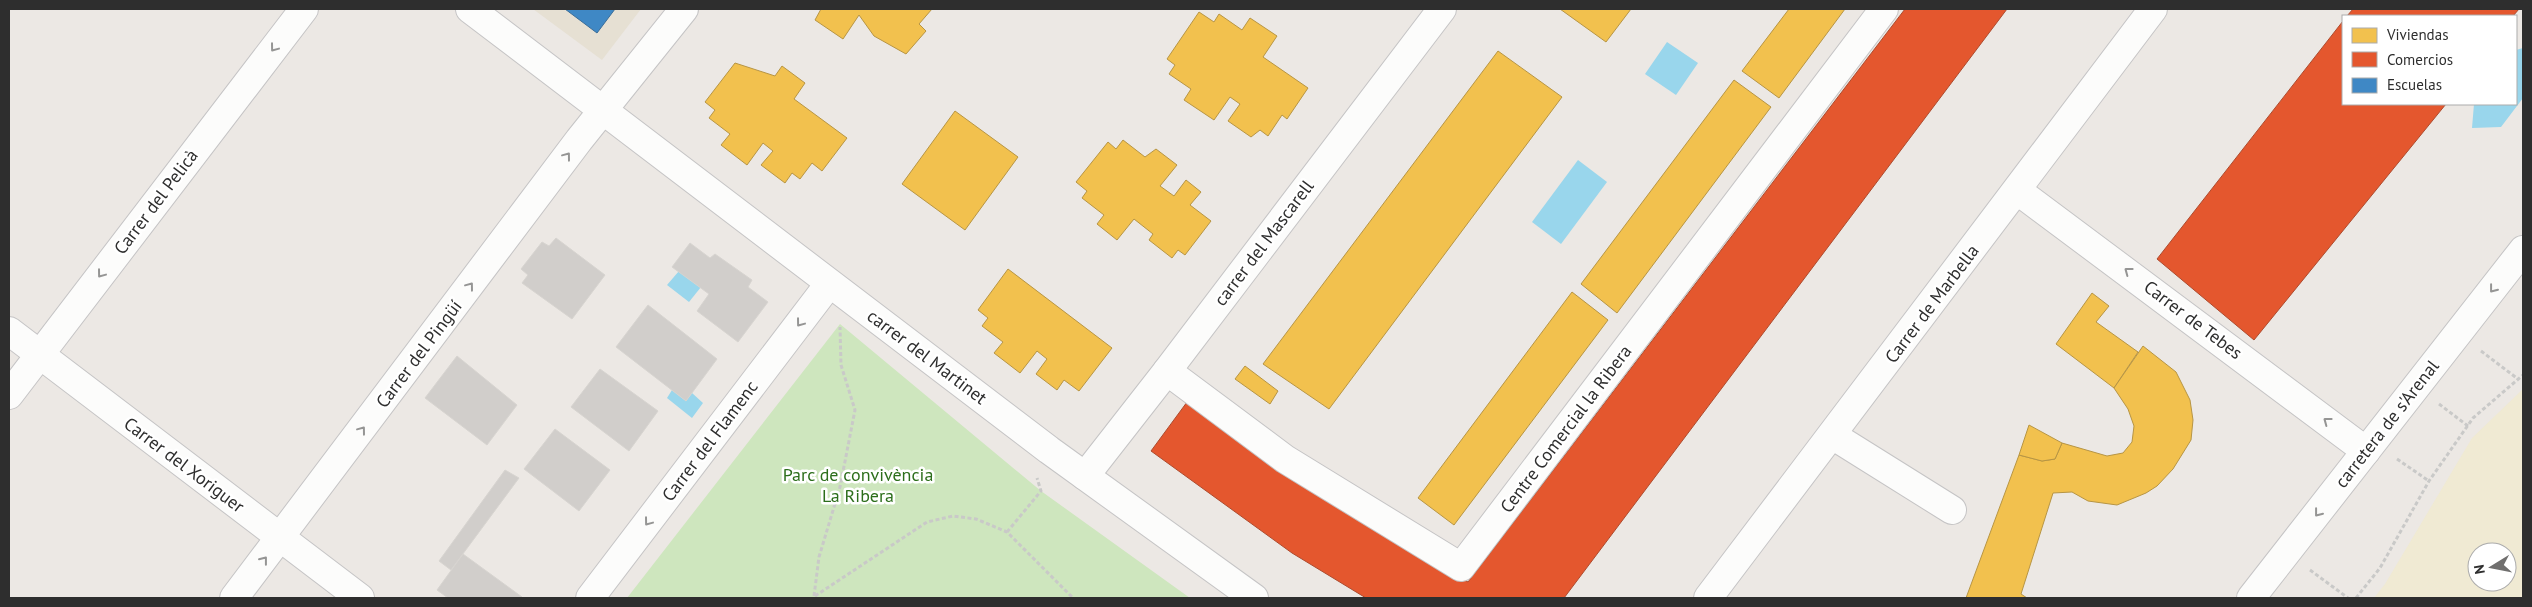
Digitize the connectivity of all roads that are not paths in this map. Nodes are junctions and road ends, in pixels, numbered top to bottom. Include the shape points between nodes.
1 (304, 9) edge
2 (470, 9) edge
3 (684, 9) edge
4 (1442, 9) edge
5 (1884, 9) edge
6 (2153, 9) edge
7 (603, 110) junction
8 (2018, 190) junction
9 (2523, 250) edge
10 (829, 284) junction
11 (9, 332) edge
12 (40, 356) junction
13 (1167, 372) junction
14 (9, 395) edge
15 (1832, 435) junction
16 (2370, 447) junction
17 (1085, 476) junction
18 (1952, 510) dead end
19 (281, 538) junction
20 (234, 598) edge
21 (360, 598) edge
22 (590, 598) edge
23 (1254, 598) edge
24 (1708, 598) edge
25 (2251, 598) edge

1 -> 12 street, Carrer del Pelicà
2 - 7 street
3 - 7 street, Carrer del Pingüí
4 - 13 street, carrer del Mascarell
5 - 13 street, Centre Comercial la Ribera via 1461,567 1285,459
6 - 8 street, Carrer de Marbella
7 - 10 street, carrer del Martinet
19 -> 7 street, Carrer del Pingüí
8 - 15 street, Carrer de Marbella
16 -> 8 street, Carrer de Tebes via 2111,244
9 -> 16 street, carretera de s'Arenal
10 - 17 street, carrer del Martinet
10 -> 22 street, Carrer del Flamenc
11 - 12 street, Carrer del Xoriguer
12 - 14 street, Carrer del Pelicà
12 - 19 street, Carrer del Xoriguer
13 - 17 street, carrer del Mascarell
15 - 18 street
15 - 24 street, Carrer de Marbella
16 -> 25 street, carretera de s'Arenal
17 - 23 street, carrer del Martinet
20 -> 19 street, Carrer del Pingüí
19 - 21 street, Carrer del Xoriguer

